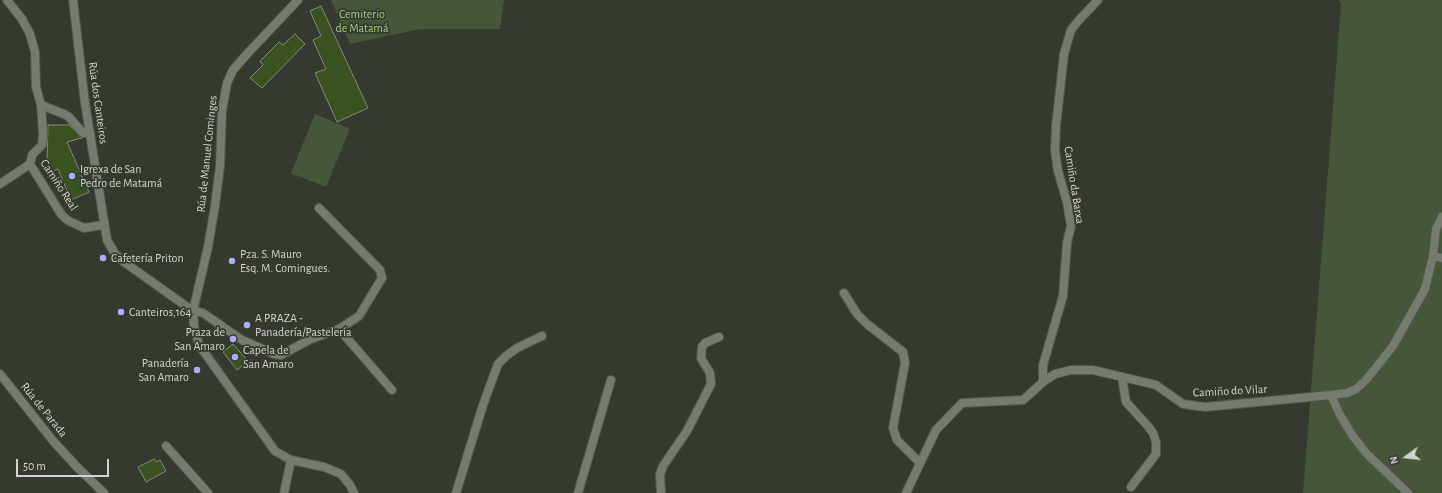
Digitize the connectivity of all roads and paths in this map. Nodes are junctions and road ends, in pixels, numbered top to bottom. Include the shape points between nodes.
1 (7, 0) edge
2 (73, 0) edge
3 (298, 0) edge
4 (1098, 0) edge
5 (41, 105) junction
6 (90, 133) junction
7 (30, 164) junction
8 (0, 184) edge
9 (320, 208) dead end
10 (1442, 217) edge
11 (103, 225) junction
12 (1439, 239) edge
13 (1433, 256) junction
14 (1442, 258) edge
15 (844, 293) dead end
16 (194, 311) junction
17 (339, 329) junction
18 (542, 336) dead end
19 (719, 337) dead end
20 (0, 374) edge
21 (1122, 377) junction
22 (611, 380) dead end
23 (1043, 382) junction
24 (392, 390) dead end
25 (1331, 395) junction
26 (166, 446) dead end
27 (291, 460) junction
28 (919, 462) junction
29 (1131, 487) dead end
30 (104, 493) edge
31 (208, 493) edge
32 (284, 493) edge
33 (354, 493) edge
34 (456, 493) edge
35 (578, 493) edge
36 (661, 493) edge
37 (906, 493) edge
38 (1408, 493) edge

1 - 5 street, Camiño Real via 30,34 35,52 36,87
2 - 6 street, Rúa dos Canteiros
3 - 16 street, Rúa de Manuel Cominges via 233,70 226,83 220,166 208,247
4 - 23 street, Camiño da Barxa via 1071,30 1064,54 1055,151 1071,226 1067,243 1063,296 1043,365
5 - 6 street via 70,117 83,133
5 - 7 street, Camiño Real via 43,141 32,155
6 - 11 street, Rúa dos Canteiros
7 - 8 street
7 - 11 street, Camiño Real via 67,220 84,228
9 - 17 street via 380,270 382,278 359,316
10 - 12 street, Camiño do Vilar via 1436,229
11 - 16 street, Rúa dos Canteiros via 115,254
12 - 13 street, Camiño do Vilar
13 - 14 street
13 - 25 street, Camiño do Vilar via 1425,289 1393,346 1356,389
15 - 28 street via 857,314 903,352 905,363 893,428 897,440
16 - 17 street via 202,313 242,340 282,355
16 - 27 street, Rúa de Manuel Cominges via 194,332 199,345 275,450
17 - 24 street
18 - 34 street via 518,348 498,364
19 - 36 street via 702,347 701,358 710,373 711,384 688,431 663,466 659,482
20 - 30 street, Rúa de Parada via 54,442
21 - 23 street, Camiño do Vilar via 1093,370 1071,370 1055,374
21 - 25 street, Camiño do Vilar via 1156,385 1183,404 1205,407
21 - 29 street via 1126,402 1147,425 1156,442 1156,454
22 - 35 street
23 - 28 street, Camiño do Vilar via 1023,400 962,403 936,430
25 - 38 street via 1352,435 1367,454
26 - 31 street
27 - 32 street
27 - 33 street via 324,467 341,474
28 - 37 street, Camiño do Vilar

